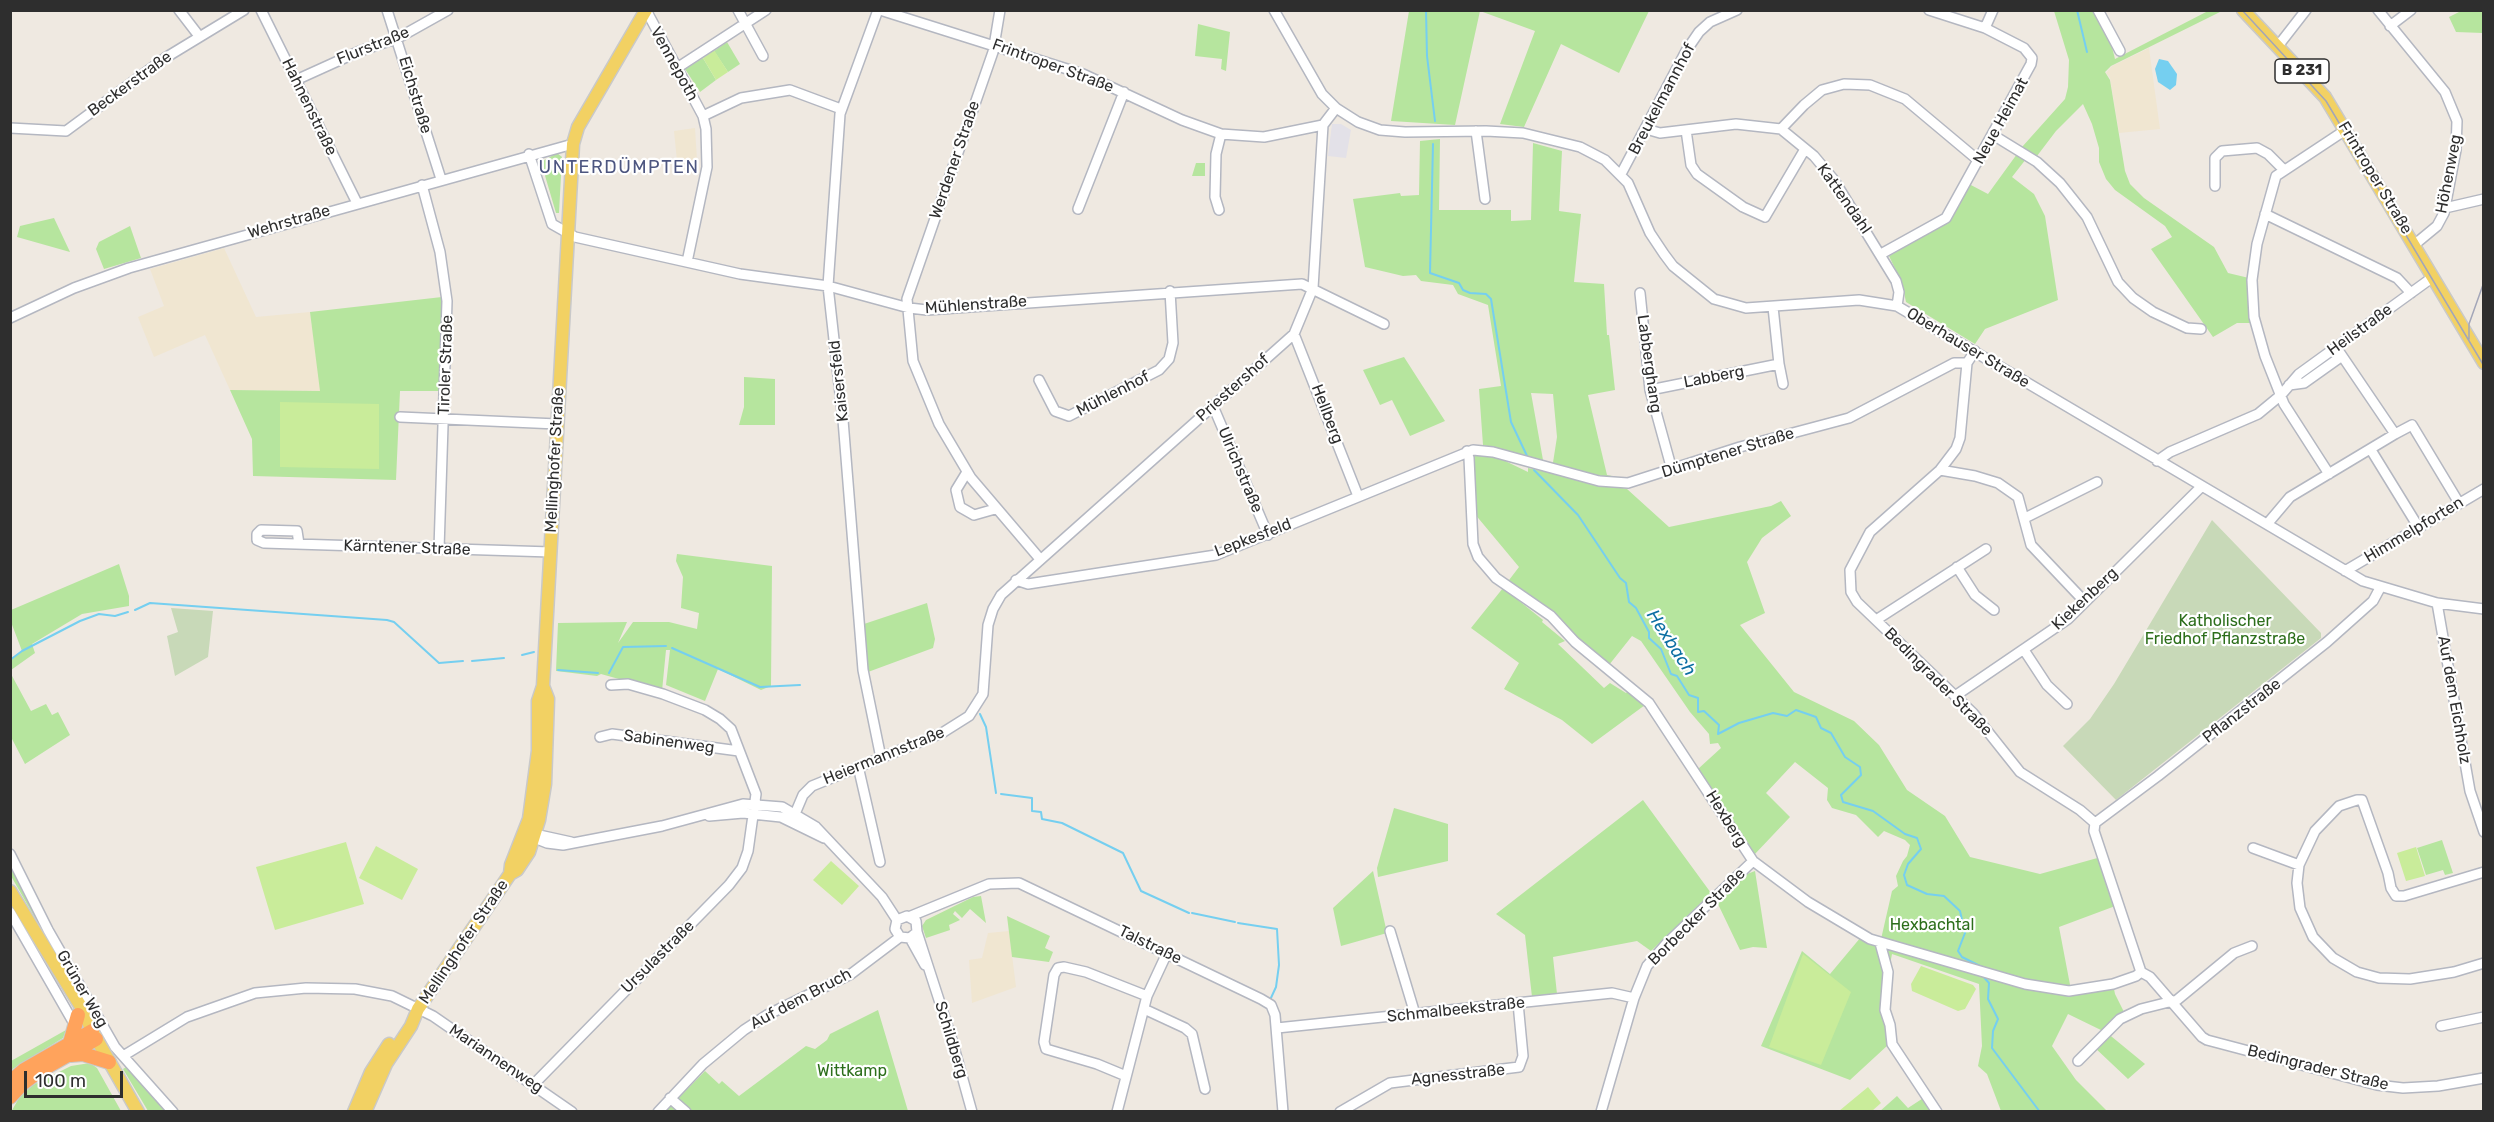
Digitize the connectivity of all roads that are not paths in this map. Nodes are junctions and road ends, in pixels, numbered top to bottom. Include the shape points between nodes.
1 (179, 10) edge
2 (244, 10) edge
3 (261, 10) edge
4 (387, 10) edge
5 (448, 10) edge
6 (646, 10) edge
7 (738, 10) edge
8 (766, 10) edge
9 (879, 10) edge
10 (1000, 10) edge
11 (1274, 10) edge
12 (1737, 10) edge
13 (1929, 10) edge
14 (1993, 10) edge
15 (2098, 10) edge
16 (2243, 10) edge
17 (2306, 10) edge
18 (2378, 10) edge
19 (2411, 10) edge
20 (746, 22) junction
21 (2390, 26) junction
22 (1985, 28) junction
23 (199, 36) junction
24 (398, 38) junction
25 (993, 44) junction
26 (2278, 46) junction
27 (2120, 51) dead end
28 (764, 56) dead end
29 (677, 68) junction
30 (296, 80) junction
31 (1124, 92) junction
32 (1336, 108) junction
33 (841, 109) junction
34 (703, 116) junction
35 (1323, 125) junction
36 (10, 128) edge
37 (1646, 129) junction
38 (1782, 129) junction
39 (2347, 129) junction
40 (1686, 130) junction
41 (1476, 131) junction
42 (1221, 134) junction
43 (1993, 135) junction
44 (573, 144) junction
45 (1805, 149) junction
46 (529, 154) junction
47 (1979, 161) junction
48 (2283, 170) junction
49 (1621, 174) junction
50 (441, 179) junction
51 (422, 185) junction
52 (2215, 186) dead end
53 (1485, 199) dead end
54 (2484, 199) edge
55 (357, 203) junction
56 (2445, 208) junction
57 (1078, 209) dead end
58 (1219, 210) dead end
59 (2265, 214) junction
60 (567, 233) junction
61 (2414, 245) junction
62 (1881, 255) junction
63 (687, 262) junction
64 (2433, 277) junction
65 (828, 286) junction
66 (1313, 288) junction
67 (1170, 291) junction
68 (1640, 293) dead end
69 (2411, 293) junction
70 (1897, 306) junction
71 (1773, 307) junction
72 (909, 308) junction
73 (10, 318) edge
74 (1384, 324) dead end
75 (2201, 329) dead end
76 (1294, 334) junction
77 (2336, 347) junction
78 (1975, 351) junction
79 (2342, 356) junction
80 (1967, 363) junction
81 (2484, 363) edge
82 (1779, 364) junction
83 (1039, 381) dead end
84 (1783, 384) dead end
85 (2289, 385) junction
86 (1650, 390) junction
87 (2281, 395) junction
88 (1213, 406) junction
89 (400, 417) dead end
90 (444, 419) junction
91 (557, 424) junction
92 (2395, 435) junction
93 (1479, 449) joint
94 (2371, 450) junction
95 (1467, 451) junction
96 (2157, 461) junction
97 (1672, 470) junction
98 (1940, 470) junction
99 (967, 472) junction
100 (2329, 474) junction
101 (2097, 482) dead end
102 (2202, 486) junction
103 (2484, 489) edge
104 (1358, 496) junction
105 (2459, 503) junction
106 (995, 509) junction
107 (2025, 518) junction
108 (2268, 523) junction
109 (2419, 528) junction
110 (1268, 535) junction
111 (299, 544) junction
112 (439, 549) junction
113 (1986, 549) dead end
114 (550, 552) junction
115 (1040, 559) junction
116 (1957, 567) junction
117 (2345, 571) junction
118 (1016, 580) junction
119 (2380, 588) junction
120 (998, 599) joint
121 (2085, 602) junction
122 (2437, 603) junction
123 (2484, 609) edge
124 (1994, 610) dead end
125 (1876, 620) junction
126 (2024, 650) junction
127 (611, 685) dead end
128 (1955, 696) junction
129 (2067, 704) dead end
130 (600, 737) dead end
131 (739, 751) junction
132 (881, 758) junction
133 (858, 766) junction
134 (754, 808) junction
135 (793, 817) junction
136 (2095, 823) junction
137 (2484, 832) edge
138 (531, 835) junction
139 (2253, 848) dead end
140 (10, 854) edge
141 (1753, 861) junction
142 (880, 862) dead end
143 (2299, 865) junction
144 (2484, 873) edge
145 (10, 891) edge
146 (10, 912) edge
147 (906, 926) junction
148 (1390, 931) dead end
149 (1880, 942) junction
150 (2252, 946) dead end
151 (1167, 953) junction
152 (2484, 963) edge
153 (2141, 972) junction
154 (63, 981) junction
155 (1147, 996) junction
156 (1634, 998) junction
157 (2170, 1001) junction
158 (1518, 1003) junction
159 (418, 1009) junction
160 (1144, 1009) junction
161 (1415, 1014) junction
162 (2484, 1017) edge
163 (75, 1018) junction
164 (2441, 1026) dead end
165 (1276, 1028) junction
166 (94, 1035) junction
167 (70, 1049) junction
168 (116, 1059) junction
169 (2078, 1060) dead end
170 (1126, 1076) junction
171 (2484, 1078) edge
172 (10, 1082) edge
173 (533, 1085) junction
174 (1205, 1089) dead end
175 (10, 1097) edge
176 (670, 1098) junction
177 (138, 1112) edge
178 (173, 1112) edge
179 (354, 1112) edge
180 (365, 1112) edge
181 (572, 1112) edge
182 (658, 1112) edge
183 (686, 1112) edge
184 (972, 1112) edge
185 (1117, 1112) edge
186 (1283, 1112) edge
187 (1340, 1112) edge
188 (1600, 1112) edge
189 (1937, 1112) edge

1 - 23 street
2 - 23 street, Beckerstraße
3 - 30 street, Hahnenstraße
4 - 24 street, Eichstraße
5 - 24 street, Flurstraße
6 - 29 street, Vennepoth
6 - 44 main road, Mellinghofer Straße via 578,127
7 - 20 street
8 - 20 street
9 - 25 street, Frintroper Straße
9 - 33 street, Kaisersfeld
10 - 25 street, Werdener Straße
11 - 32 street, Oberhauser Straße via 1322,94
12 - 37 street, Breukelmannhof via 1710,22 1699,32
13 - 22 street, Neue Heimat
14 - 22 street
15 - 27 street
16 - 26 main road, Frintroper Straße / B 231
17 - 26 street
18 - 21 street, Höhenweg
19 - 21 street
20 - 28 street
20 - 29 street
21 - 56 street, Höhenweg via 2445,92 2456,116 2457,141
22 - 43 street, Neue Heimat via 2024,48 2032,58 2030,69
23 - 36 street, Beckerstraße via 66,132
24 - 30 street, Flurstraße
24 - 50 street, Eichstraße
25 - 31 street, Frintroper Straße
25 - 72 street, Werdener Straße via 908,296
26 - 39 main road, Frintroper Straße / B 231 via 2325,97
29 - 34 street, Vennepoth
30 - 55 street, Hahnenstraße
31 - 42 street, Frintroper Straße
31 - 57 street
32 - 35 street
32 - 41 street, Oberhauser Straße via 1358,122 1380,129
33 - 34 street, Vennepoth via 790,90 741,98
33 - 65 street, Kaisersfeld
34 - 63 street, Vennepoth via 708,161
35 - 42 street, Frintroper Straße via 1264,137
35 - 66 street, Priestershof
37 - 40 street via 1660,133
37 - 49 street, Breukelmannhof
38 - 40 street via 1736,124
38 - 45 street, Kattendahl
38 - 47 street via 1822,90 1844,84 1870,85 1905,99
39 - 48 street
39 - 61 main road, Frintroper Straße / B 231
40 - 45 street via 1691,165 1697,174 1743,207 1765,217
41 - 49 street, Oberhauser Straße via 1525,134 1580,147
41 - 53 street
42 - 58 street via 1216,154 1215,197
43 - 47 street, Neue Heimat
43 - 75 street via 2037,162 2060,183 2087,217 2118,282 2133,298 2187,328
44 - 46 street, Wehrstraße
44 - 60 main road, Mellinghofer Straße
45 - 62 street, Kattendahl via 1834,180
46 - 50 street, Wehrstraße
46 - 60 street via 552,224
47 - 62 street, Neue Heimat via 1943,221
48 - 52 street via 2257,148 2222,151 2215,158
48 - 59 street via 2275,179
49 - 71 street, Oberhauser Straße via 1650,233 1673,266 1714,299 1732,305
50 - 51 street, Wehrstraße
51 - 55 street, Wehrstraße
51 - 90 street, Tiroler Straße via 447,292
54 - 56 street
55 - 73 street, Wehrstraße via 109,274
56 - 61 street, Höhenweg via 2437,226
59 - 69 street via 2397,278
59 - 87 street via 2254,257 2253,306 2261,345
60 - 63 street, Mühlenstraße
60 - 91 main road, Mellinghofer Straße
61 - 64 main road, Frintroper Straße / B 231
62 - 70 street, Kattendahl via 1898,287
63 - 65 street, Mühlenstraße
64 - 69 street, Heilstraße
64 - 81 main road, Frintroper Straße / B 231
65 - 72 street, Mühlenstraße
65 - 132 street, Kaisersfeld via 863,670
66 - 67 street, Mühlenstraße via 1298,284
66 - 74 street, Mühlenstraße
66 - 76 street, Priestershof
67 - 72 street, Mühlenstraße via 927,310
67 - 83 street, Mühlenhof via 1173,343 1169,359 1159,370 1069,416 1055,411
68 - 86 street, Labberghang
69 - 77 street, Heilstraße
70 - 71 street, Oberhauser Straße via 1859,300
70 - 78 street, Oberhauser Straße
71 - 82 street
72 - 99 street, Werdener Straße via 916,373
76 - 88 street, Priestershof
76 - 104 street, Hellberg
77 - 79 street
77 - 85 street, Heilstraße
78 - 80 street, Bedingrader Straße
78 - 96 street, Oberhauser Straße
79 - 85 street, Heilstraße via 2304,383
79 - 92 street
80 - 97 street, Dümptener Straße via 1954,363 1849,418
80 - 98 street, Bedingrader Straße via 1960,438
82 - 84 street
82 - 86 street, Labberg
85 - 87 street, Heilstraße
86 - 97 street, Labberghang
87 - 96 street, Heilstraße via 2258,414
87 - 100 street
88 - 110 street, Ulrichstraße
88 - 115 street, Priestershof
89 - 90 street
90 - 91 street
90 - 112 street, Tiroler Straße
91 - 114 main road, Mellinghofer Straße
92 - 94 street
92 - 105 street via 2412,425
93 - 95 street, Lepkesfeld
93 - 97 street, Dümptener Straße via 1613,483 1628,483
94 - 100 street
94 - 109 street
95 - 104 street, Lepkesfeld
95 - 141 street, Hexberg via 1473,544 1478,557 1496,578 1551,616 1575,642 1649,703
96 - 102 street, Oberhauser Straße
98 - 107 street via 1998,483 2018,497
98 - 125 street, Bedingrader Straße via 1870,532 1850,570 1851,592
99 - 106 street, Werdener Straße
99 - 106 street via 956,490 960,507 974,515
100 - 108 street via 2290,497
101 - 107 street
102 - 108 street, Oberhauser Straße
102 - 121 street, Kiekenberg
103 - 105 street, Himmelpforten
104 - 110 street, Lepkesfeld
105 - 109 street, Himmelpforten
106 - 115 street, Werdener Straße
107 - 121 street via 2031,545
108 - 117 street, Oberhauser Straße
109 - 117 street, Himmelpforten
110 - 118 street, Lepkesfeld via 1216,555 1028,584
111 - 111 street, Kärntener Straße via 264,543 256,538 261,530 297,531
111 - 112 street, Kärntener Straße
112 - 114 street, Kärntener Straße
113 - 116 street
114 - 138 main road, Mellinghofer Straße via 543,686 548,699 543,801
115 - 118 street, Priestershof
116 - 124 street via 1975,595
116 - 125 street
117 - 119 street, Oberhauser Straße
118 - 120 street, Priestershof
119 - 122 street, Oberhauser Straße
119 - 136 street, Pflanzstraße via 2373,601 2327,642
120 - 132 street, Heiermannstraße via 988,625 985,681 976,707 956,726
121 - 126 street, Kiekenberg via 2068,620
122 - 123 street, Oberhauser Straße
122 - 137 street, Auf dem Eichholz via 2470,791
125 - 128 street, Bedingrader Straße
126 - 128 street, Kiekenberg
126 - 129 street via 2047,685
127 - 131 street via 628,684 705,710 730,729
128 - 136 street, Bedingrader Straße via 2020,772
130 - 131 street, Sabinenweg via 612,734
131 - 134 street via 754,786
132 - 133 street, Heiermannstraße
133 - 135 street, Heiermannstraße via 812,786
133 - 142 street
134 - 135 street, Schildberg
134 - 138 street via 562,845
134 - 173 street, Ursulastraße via 748,851 737,876
135 - 147 street, Schildberg via 816,827
136 - 153 street, Bedingrader Straße via 2094,831
138 - 159 main road, Mellinghofer Straße via 526,857 510,874
139 - 143 street
140 - 168 street, Grüner Weg
141 - 149 street, Hexberg via 1817,908 1860,935
141 - 156 street, Borbecker Straße via 1651,960
143 - 144 street via 2311,837 2326,817 2350,801 2362,800 2396,896
143 - 152 street via 2298,893 2307,927 2319,945 2342,965 2367,976 2402,980
145 - 154 main road
146 - 163 street
147 - 151 street, Talstraße via 928,911 989,884 1019,883
147 - 176 street, Auf dem Bruch via 850,974 767,1014 744,1030
147 - 184 street, Schildberg via 928,969
148 - 161 street
149 - 153 street, Hexberg via 2035,987 2069,991 2113,984
149 - 189 street via 1888,972 1885,1010 1892,1044
150 - 157 street via 2234,953
151 - 155 street
151 - 165 street, Talstraße via 1265,1001 1275,1014
153 - 157 street, Bedingrader Straße via 2151,976
154 - 163 main road
154 - 166 main road
155 - 160 street
155 - 170 street via 1064,967 1054,975 1046,1049
156 - 158 street, Schmalbeekstraße via 1612,993
156 - 188 street, Borbecker Straße
157 - 169 street via 2120,1019
157 - 171 street, Bedingrader Straße via 2204,1039 2367,1083 2412,1088
158 - 161 street, Schmalbeekstraße
158 - 187 street, Agnesstraße via 1523,1056 1519,1067 1390,1083
159 - 168 street, Mariannenweg via 381,993 355,989 255,993 187,1017
159 - 173 street, Mariannenweg
159 - 179 main road, Mellinghofer Straße via 405,1021 375,1065
159 - 180 main road, Mellinghofer Straße via 386,1064
160 - 170 street
160 - 174 street via 1192,1034
161 - 165 street, Schmalbeekstraße
162 - 164 street
163 - 166 main road
163 - 167 highway
165 - 186 street, Talstraße
166 - 167 highway
166 - 168 main road
167 - 168 highway
167 - 172 highway via 24,1070
167 - 175 highway
168 - 177 main road
168 - 178 street, Grüner Weg
170 - 185 street
173 - 181 street, Mariannenweg
176 - 182 street, Auf dem Bruch
176 - 183 street

